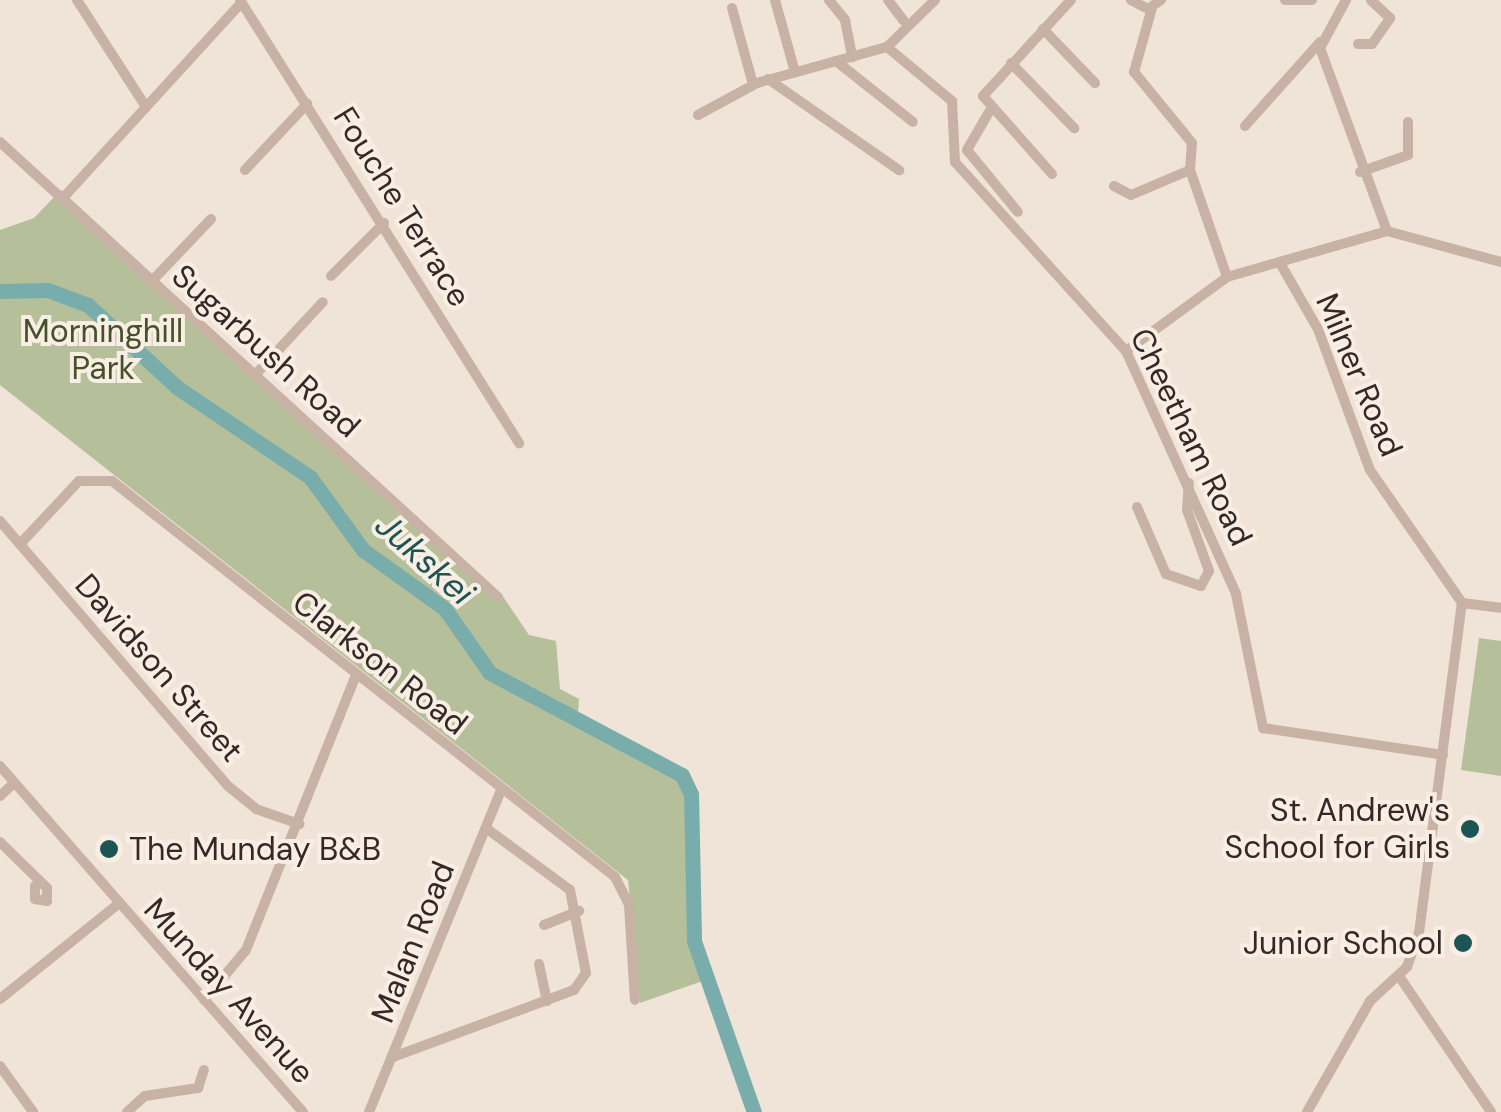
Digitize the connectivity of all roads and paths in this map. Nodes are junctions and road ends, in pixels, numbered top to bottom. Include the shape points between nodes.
1 (77, 0) edge
2 (775, 0) edge
3 (829, 0) edge
4 (888, 0) edge
5 (936, 0) edge
6 (1070, 0) edge
7 (1131, 0) edge
8 (1285, 0) edge
9 (1312, 0) edge
10 (1346, 0) edge
11 (1371, 0) edge
12 (241, 1) edge
13 (1156, 4) edge
14 (732, 8) dead end
15 (904, 22) junction
16 (1043, 29) junction
17 (1320, 42) junction
18 (1358, 44) dead end
19 (887, 47) junction
20 (852, 57) junction
21 (836, 62) junction
22 (1012, 63) junction
23 (795, 72) junction
24 (768, 79) junction
25 (1095, 83) dead end
26 (752, 84) junction
27 (307, 104) junction
28 (146, 107) junction
29 (989, 112) junction
30 (698, 115) dead end
31 (912, 122) dead end
32 (1408, 122) dead end
33 (1245, 126) dead end
34 (1074, 128) dead end
35 (0, 142) edge
36 (245, 170) dead end
37 (899, 170) dead end
38 (1190, 170) junction
39 (1360, 172) junction
40 (1052, 174) dead end
41 (1114, 186) dead end
42 (63, 198) junction
43 (1018, 212) dead end
44 (211, 219) dead end
45 (384, 224) junction
46 (1387, 231) junction
47 (1501, 262) edge
48 (1280, 263) junction
49 (331, 276) dead end
50 (1227, 276) junction
51 (152, 282) junction
52 (323, 302) dead end
53 (1126, 351) junction
54 (256, 374) junction
55 (519, 442) dead end
56 (1190, 482) junction
57 (1138, 507) dead end
58 (0, 521) edge
59 (20, 544) junction
60 (498, 597) dead end
61 (1462, 603) junction
62 (1501, 608) edge
63 (355, 677) junction
64 (1443, 755) junction
65 (0, 766) edge
66 (14, 783) junction
67 (502, 790) junction
68 (0, 796) edge
69 (299, 824) junction
70 (486, 828) junction
71 (0, 842) edge
72 (35, 886) dead end
73 (118, 904) junction
74 (579, 911) junction
75 (544, 925) dead end
76 (538, 964) dead end
77 (1399, 976) junction
78 (0, 999) edge
79 (204, 1000) junction
80 (634, 1000) dead end
81 (548, 1001) junction
82 (393, 1056) junction
83 (0, 1066) edge
84 (204, 1070) dead end
85 (34, 1112) edge
86 (127, 1112) edge
87 (303, 1112) edge
88 (370, 1112) edge
89 (1308, 1112) edge
90 (1491, 1112) edge

1 - 28 street
2 - 23 street
3 - 20 street via 845,20
4 - 15 street
5 - 15 street
6 - 16 street
7 - 13 street
8 - 9 street
10 - 17 street
11 - 18 street via 1390,18 1372,44
12 - 27 street, Fouche Terrace
12 - 28 street
13 - 38 street via 1134,72 1192,143
14 - 26 street
15 - 19 street
16 - 22 street
16 - 25 street
17 - 33 street
17 - 39 street
19 - 20 street
19 - 53 street, Cheetham Road via 957,108 955,162
20 - 21 street
21 - 23 street
21 - 31 street
22 - 29 street via 984,93
22 - 34 street
23 - 24 street
24 - 26 street
24 - 37 street
26 - 30 street
27 - 36 street
27 - 45 street, Fouche Terrace
28 - 42 street
29 - 40 street
29 - 43 street via 967,150
32 - 39 street via 1408,155
35 - 42 street, Sugarbush Road
38 - 41 street via 1131,195
38 - 50 street
39 - 46 street
42 - 51 street, Sugarbush Road
44 - 51 street
45 - 49 street
45 - 55 street, Fouche Terrace
46 - 47 street
46 - 48 street
48 - 50 street
48 - 61 street, Milner Road via 1318,329 1370,470
50 - 53 street
51 - 54 street, Sugarbush Road
52 - 54 street
53 - 56 street, Cheetham Road
54 - 60 street, Sugarbush Road
56 - 57 street via 1184,500 1210,578 1201,586 1166,574
56 - 64 street, Cheetham Road via 1236,594 1263,728
58 - 59 street, Davidson Street
59 - 63 street, Clarkson Road via 78,481 104,478
59 - 69 street, Davidson Street via 228,786 256,809
61 - 62 street
61 - 64 street
63 - 67 street, Clarkson Road
63 - 69 street
64 - 77 street via 1423,918
65 - 66 street, Munday Avenue
66 - 68 street
66 - 73 street, Munday Avenue
67 - 70 street, Malan Road
67 - 80 street, Clarkson Road via 624,887
69 - 79 street via 242,958
70 - 74 street via 570,890
70 - 82 street, Malan Road
71 - 72 street
73 - 78 street
73 - 79 street, Munday Avenue
74 - 75 street
74 - 81 street via 586,974
76 - 81 street
77 - 89 street via 1370,1000
77 - 90 street
79 - 87 street, Munday Avenue
81 - 82 street
82 - 88 street, Malan Road
83 - 85 street
84 - 86 street via 198,1088 145,1096

